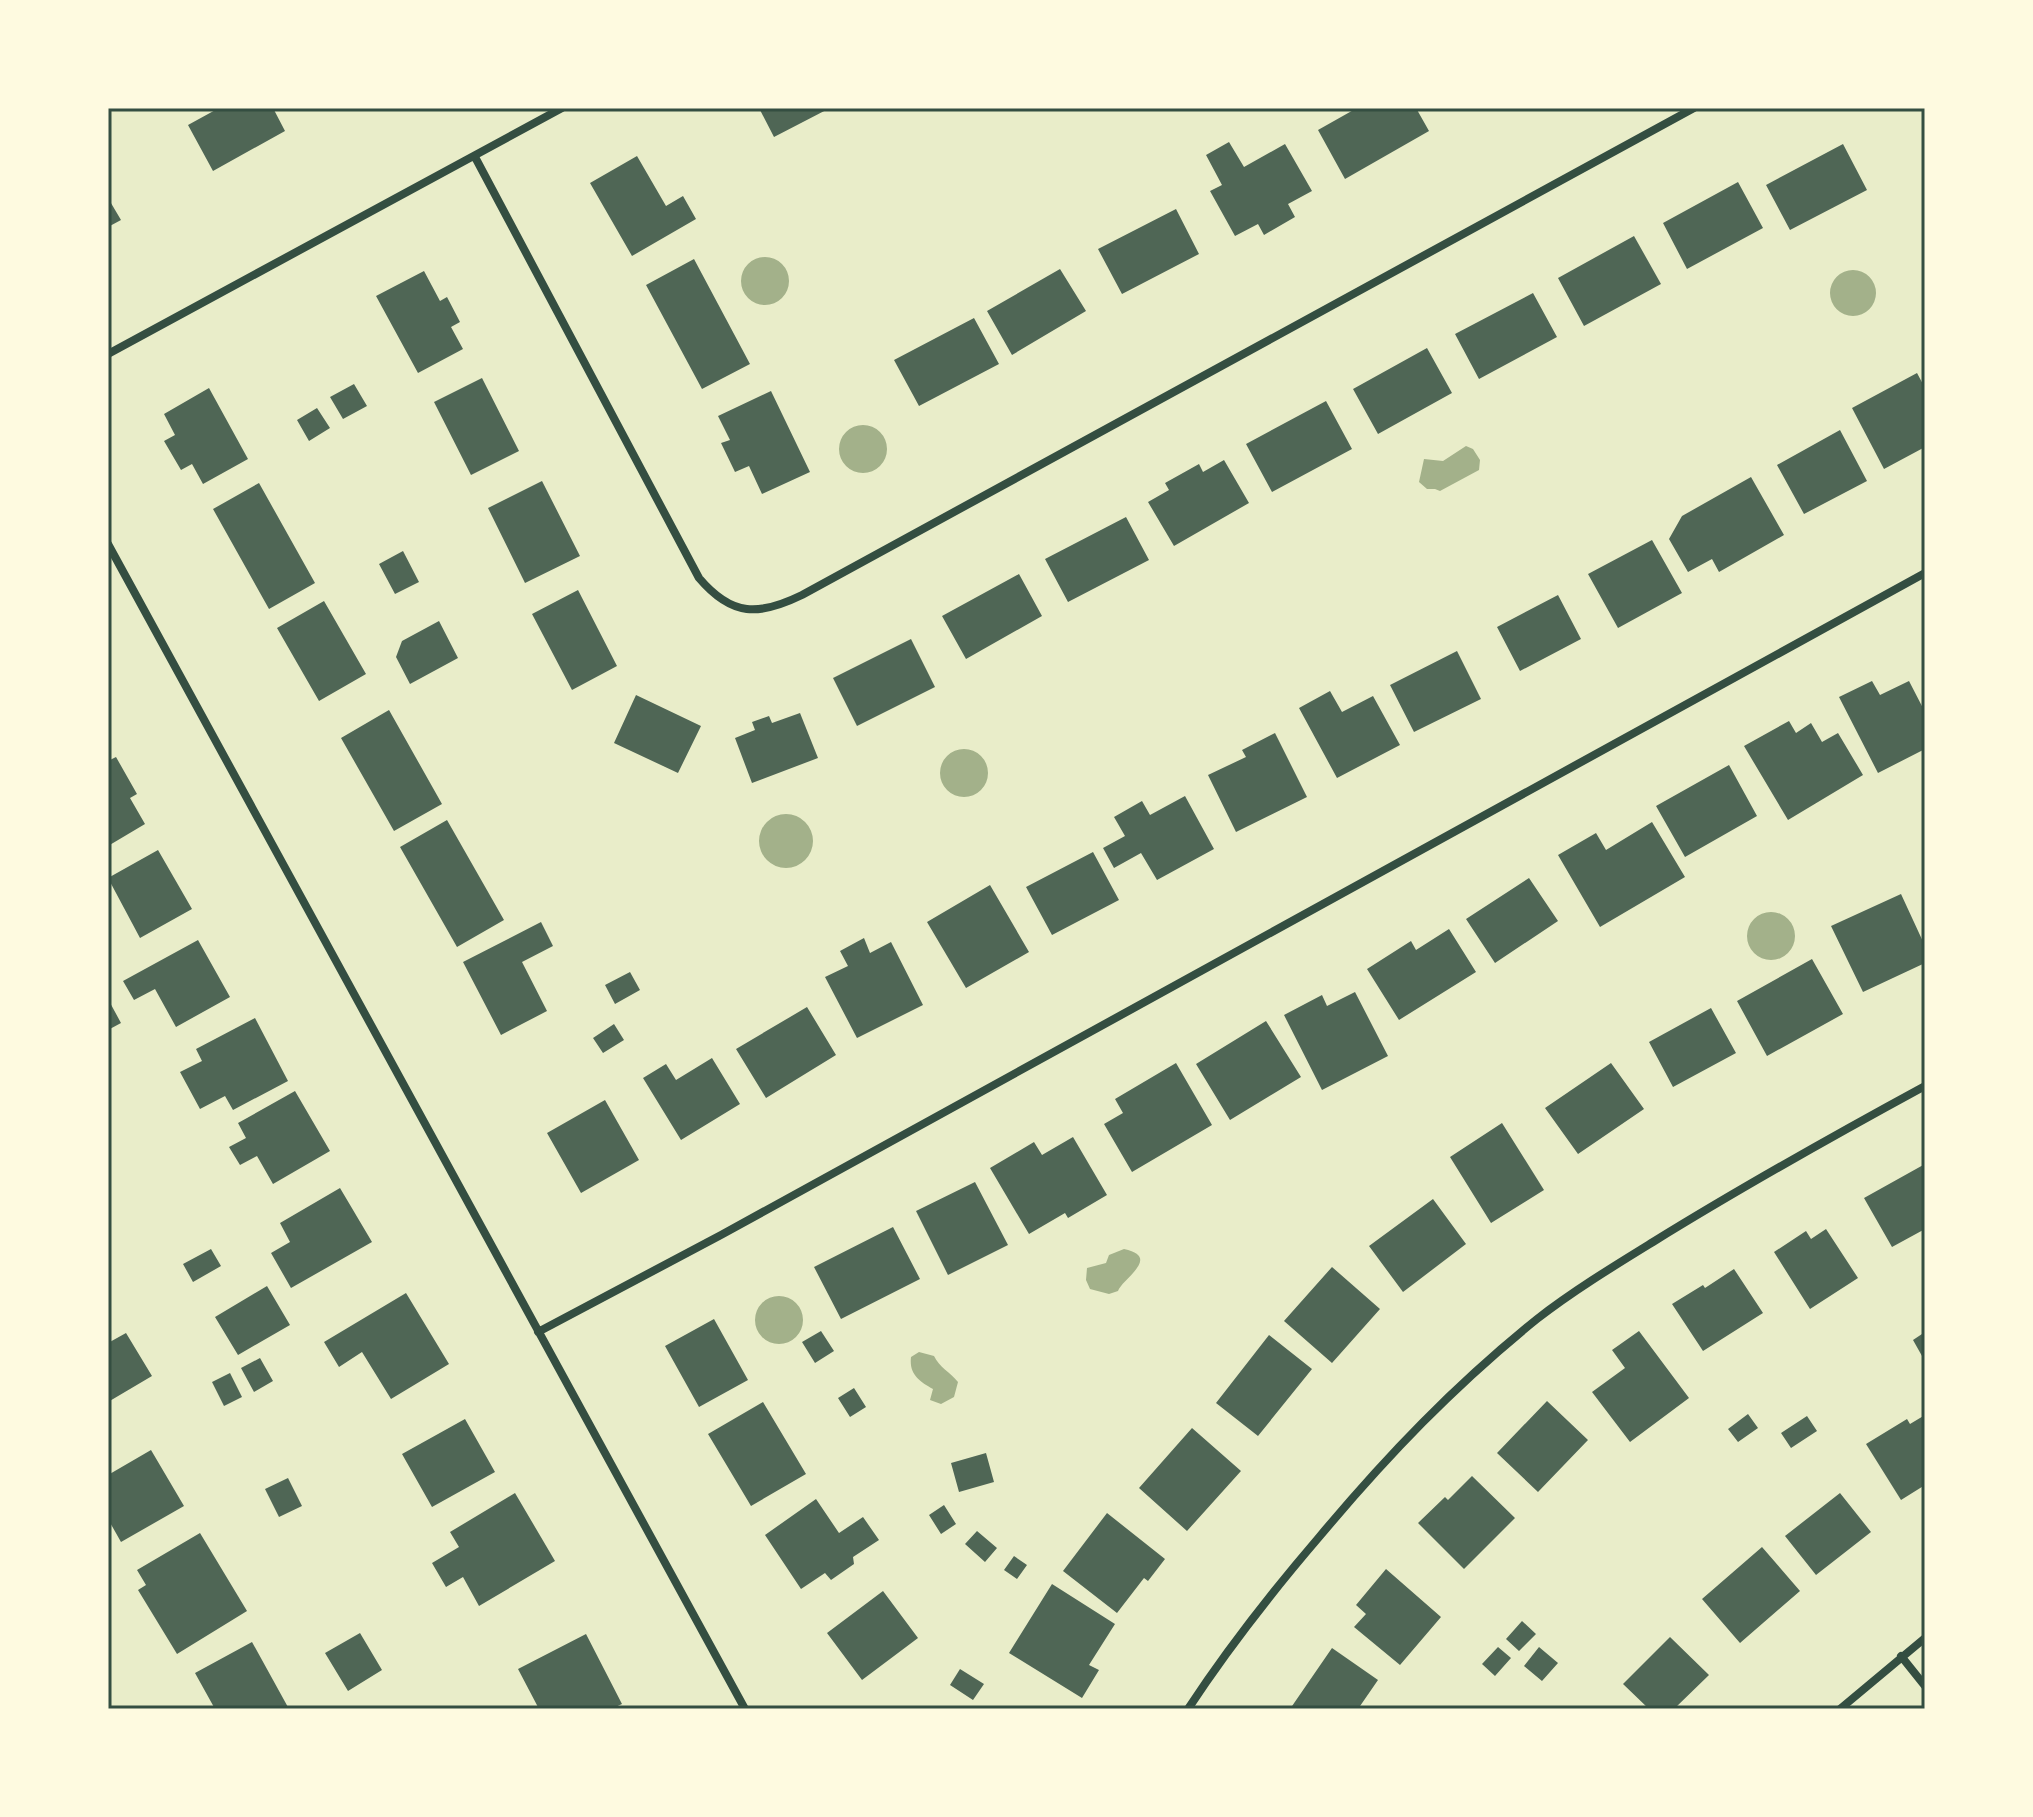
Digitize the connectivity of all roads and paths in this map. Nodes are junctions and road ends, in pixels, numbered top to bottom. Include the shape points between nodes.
1 (562, 108) edge
2 (1694, 108) edge
3 (475, 157) junction
4 (108, 354) edge
5 (108, 544) edge
6 (1925, 573) edge
7 (1925, 1086) edge
8 (538, 1332) junction
9 (1925, 1638) edge
10 (1901, 1656) junction
11 (1925, 1686) edge
12 (745, 1709) edge
13 (1188, 1709) edge
14 (1840, 1709) edge

1 - 3 street
2 - 3 street via 802,595 756,612 724,602 699,578
3 - 4 street
5 - 8 street
6 - 8 street
7 - 13 street via 1760,1176 1616,1265 1539,1318 1463,1382 1367,1478 1263,1603
8 - 12 street
9 - 10 street
10 - 11 street
10 - 14 street

